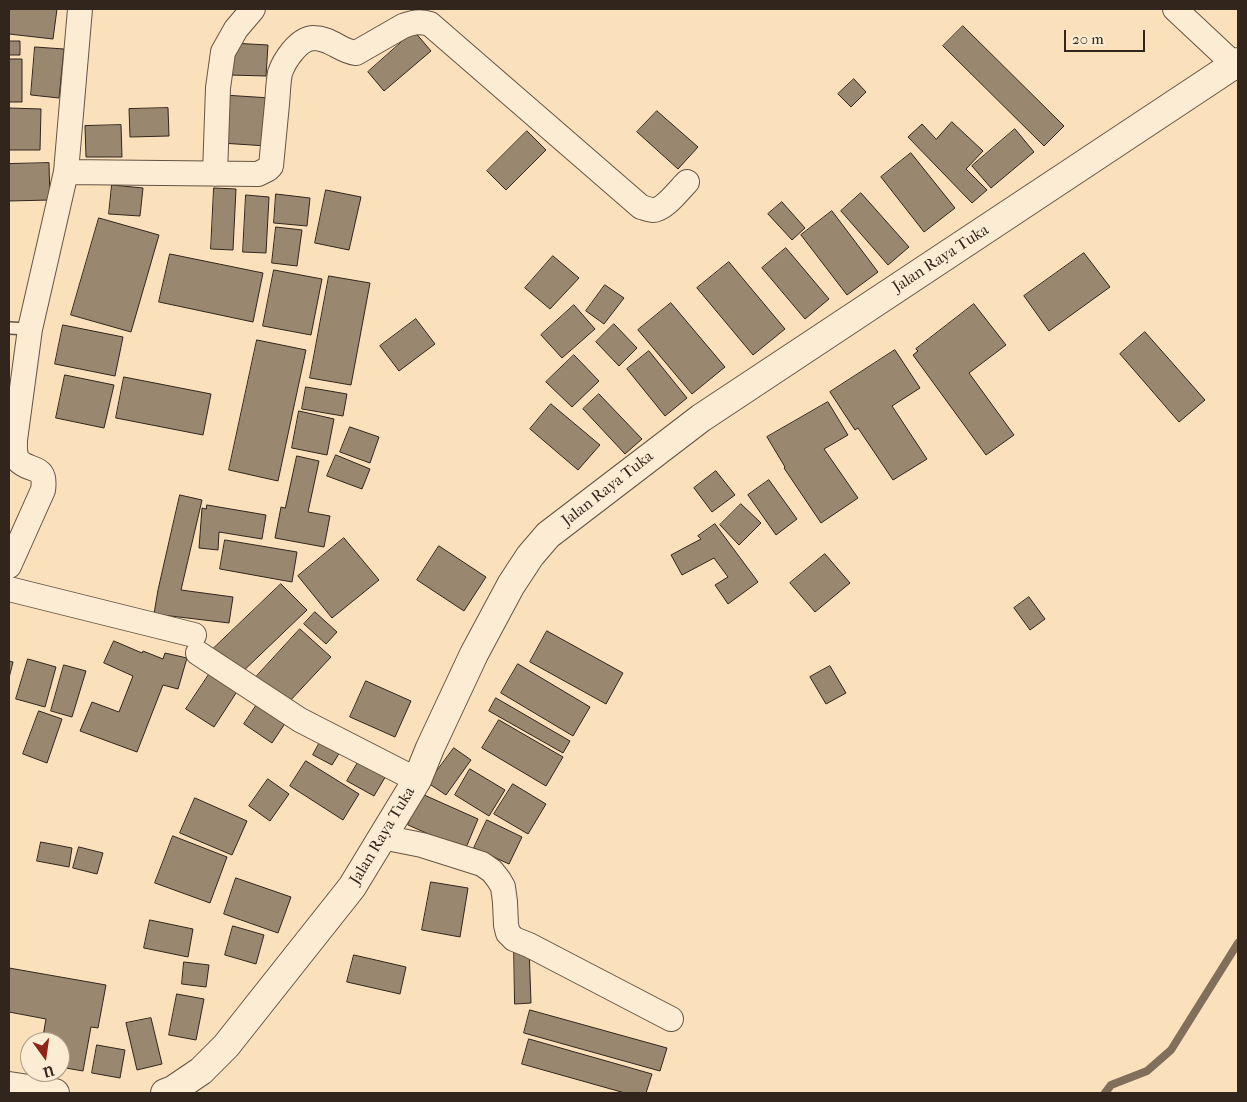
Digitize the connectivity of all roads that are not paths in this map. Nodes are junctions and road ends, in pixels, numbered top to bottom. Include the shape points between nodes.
1 (80, 9) edge
2 (253, 9) edge
3 (1175, 9) edge
4 (1237, 65) edge
5 (66, 172) junction
6 (215, 174) junction
7 (687, 182) dead end
8 (20, 329) edge
9 (9, 566) edge
10 (9, 589) edge
11 (417, 780) junction
12 (382, 837) junction
13 (671, 1019) dead end
14 (9, 1086) edge
15 (170, 1092) edge
16 (55, 1093) edge

1 - 5 street
2 - 6 street via 223,52 218,88
3 - 4 street
4 - 11 street, Jalan Raya Tuka via 701,418 548,535 511,585 478,645
5 - 6 street
5 - 8 street
6 - 7 street via 258,174 271,166 280,74 288,57 304,41 322,39 356,53 410,22 418,22 430,24 641,207 656,210 664,206
8 - 9 street via 15,450 20,462 37,470 44,482
10 - 11 street via 196,644 300,720
11 - 12 street, Jalan Raya Tuka
12 - 13 street via 422,845 482,864 492,871 502,887 506,926 514,939
12 - 15 street, Jalan Raya Tuka via 352,887 226,1046 201,1070
14 - 16 street

